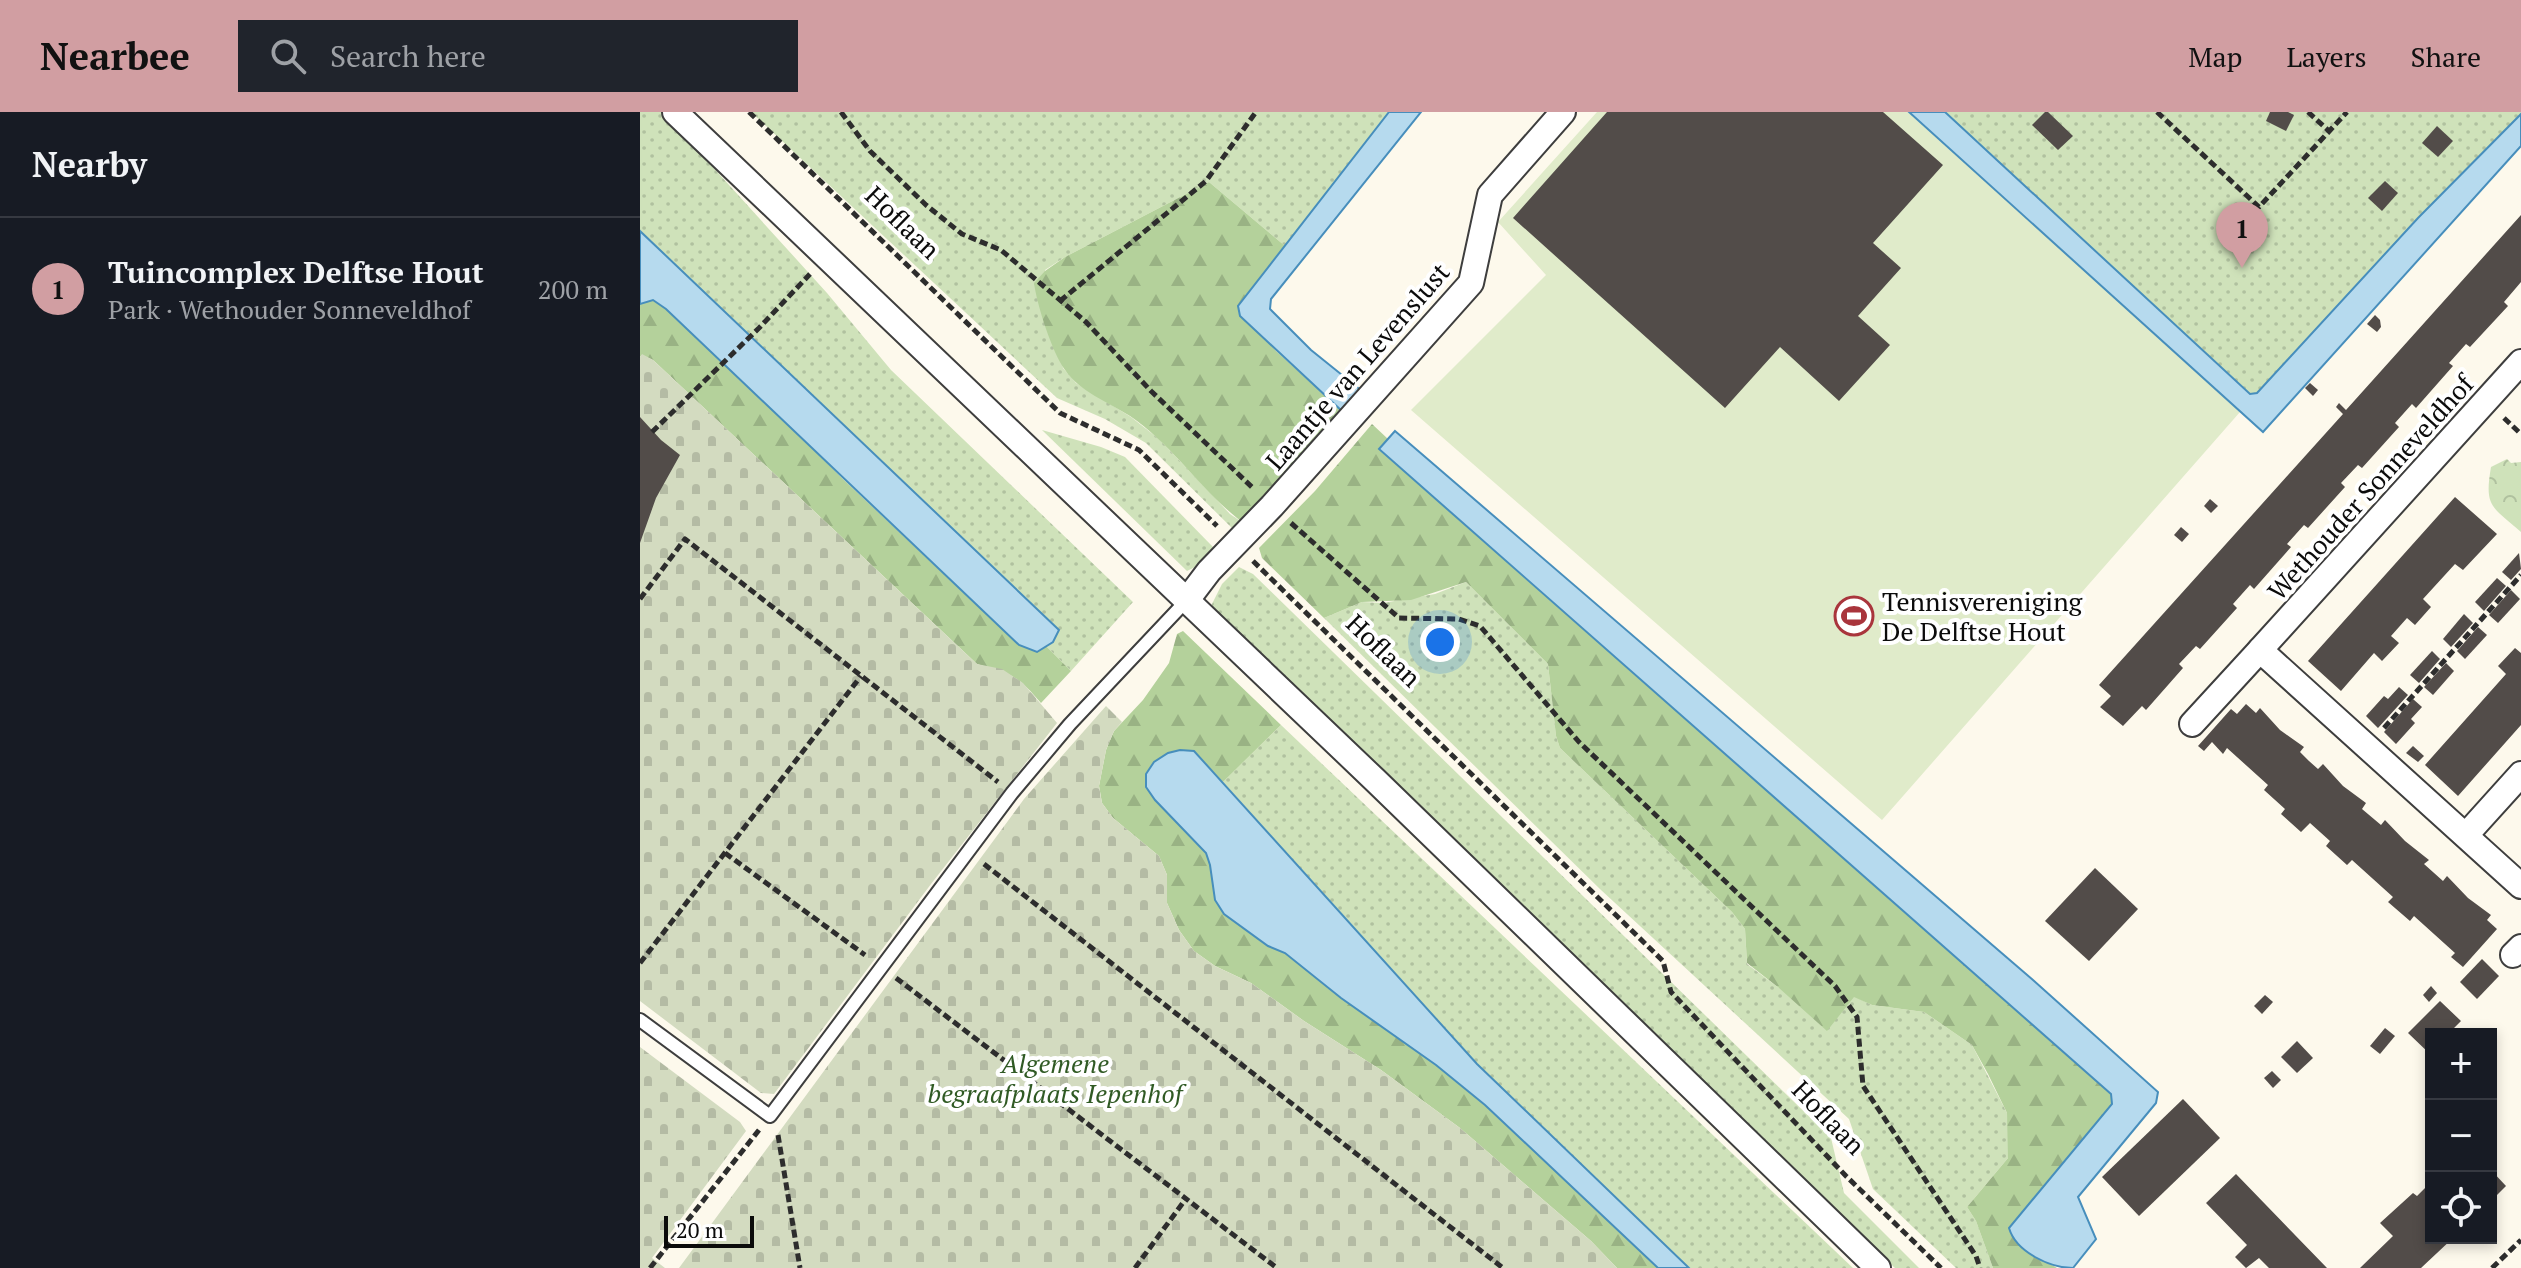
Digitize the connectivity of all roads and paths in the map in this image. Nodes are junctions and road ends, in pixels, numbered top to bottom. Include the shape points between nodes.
1 (675, 112) edge
2 (749, 112) edge
3 (841, 112) edge
4 (1256, 112) edge
5 (1563, 112) edge
6 (2157, 112) edge
7 (2308, 112) edge
8 (2347, 112) edge
9 (2329, 131) junction
10 (827, 256) junction
11 (1060, 301) junction
12 (2521, 362) edge
13 (652, 432) dead end
14 (1272, 506) junction
15 (1235, 544) junction
16 (2521, 575) edge
17 (640, 599) edge
18 (1187, 600) junction
19 (2260, 650) junction
20 (861, 676) junction
21 (2192, 724) dead end
22 (2367, 747) junction
23 (2521, 774) edge
24 (1012, 793) junction
25 (2466, 835) junction
26 (968, 851) junction
27 (725, 853) junction
28 (2521, 886) edge
29 (640, 963) edge
30 (882, 967) junction
31 (640, 1020) edge
32 (770, 1116) junction
33 (1185, 1200) junction
34 (2521, 1240) edge
35 (650, 1268) edge
36 (800, 1268) edge
37 (1135, 1268) edge
38 (1277, 1268) edge
39 (1503, 1268) edge
40 (1878, 1268) edge
41 (1941, 1268) edge
42 (1980, 1268) edge
43 (2492, 1268) edge

1 - 10 street
2 - 15 path, Hoflaan via 1060,413 1139,450
3 - 11 path via 870,151 926,205 962,234 1001,250
4 - 11 path via 1206,181
5 - 14 street, Laantje van Levenslust via 1490,195 1471,283
6 - 9 path via 2259,207
7 - 9 path
8 - 9 path
10 - 13 path
10 - 18 street
11 - 14 path
12 - 19 street, Wethouder Sonneveldhof
14 - 15 street, Laantje van Levenslust
14 - 42 path via 1399,618 1459,619 1480,626 1579,742 1835,986 1857,1017 1863,1086
15 - 18 street, Laantje van Levenslust
15 - 41 path, Hoflaan via 1663,961 1671,992
16 - 22 path
17 - 20 path via 685,539
18 - 24 lane
18 - 40 street
19 - 21 street, Wethouder Sonneveldhof
19 - 22 street
20 - 24 path
20 - 27 path
22 - 25 street
23 - 25 street
24 - 26 lane
25 - 28 street
26 - 30 lane
26 - 39 path
27 - 29 path
27 - 30 path
30 - 32 lane
30 - 33 path
31 - 32 lane
32 - 35 path
32 - 36 path via 780,1142
33 - 37 path
33 - 38 path
34 - 43 path

